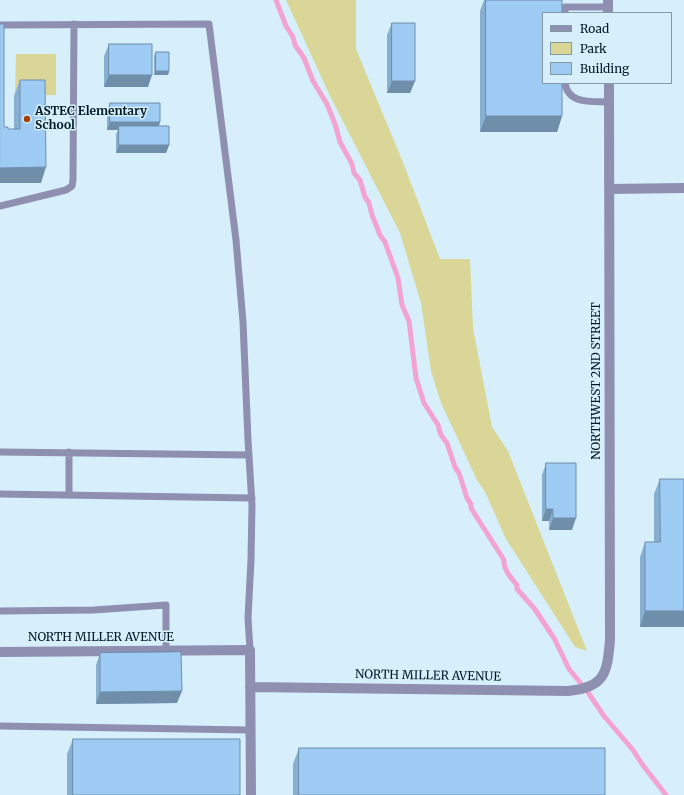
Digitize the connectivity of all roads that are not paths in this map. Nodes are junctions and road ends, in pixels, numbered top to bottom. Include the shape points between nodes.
1 (608, 7) edge
2 (565, 10) edge
3 (74, 24) junction
4 (0, 25) edge
5 (565, 84) edge
6 (609, 84) edge
7 (609, 102) junction
8 (684, 188) edge
9 (610, 189) junction
10 (0, 206) edge
11 (0, 452) edge
12 (69, 452) junction
13 (249, 455) junction
14 (0, 494) edge
15 (69, 495) junction
16 (252, 498) junction
17 (0, 611) edge
18 (250, 650) junction
19 (166, 651) junction
20 (0, 652) edge
21 (600, 678) joint
22 (250, 686) junction
23 (0, 726) edge
24 (250, 730) junction
25 (251, 795) edge

1 - 2 lane
3 - 4 lane
3 - 10 lane via 72,186 66,190
3 - 13 lane via 209,24 236,240 243,322
5 - 7 lane via 571,96 583,101
6 - 7 street, NORTHWEST 2ND STREET
7 - 9 street, NORTHWEST 2ND STREET
8 - 9 street
9 - 21 street, NORTHWEST 2ND STREET via 610,640 606,670
11 - 12 lane
12 - 13 lane
12 - 15 lane
13 - 16 lane
14 - 15 lane
15 - 16 lane
16 - 18 lane via 248,618
17 - 19 lane via 166,606
18 - 19 street, NORTH MILLER AVENUE
18 - 22 street
19 - 20 street, NORTH MILLER AVENUE
21 - 22 street, NORTH MILLER AVENUE via 583,689 568,691
22 - 24 street
23 - 24 lane
24 - 25 street

